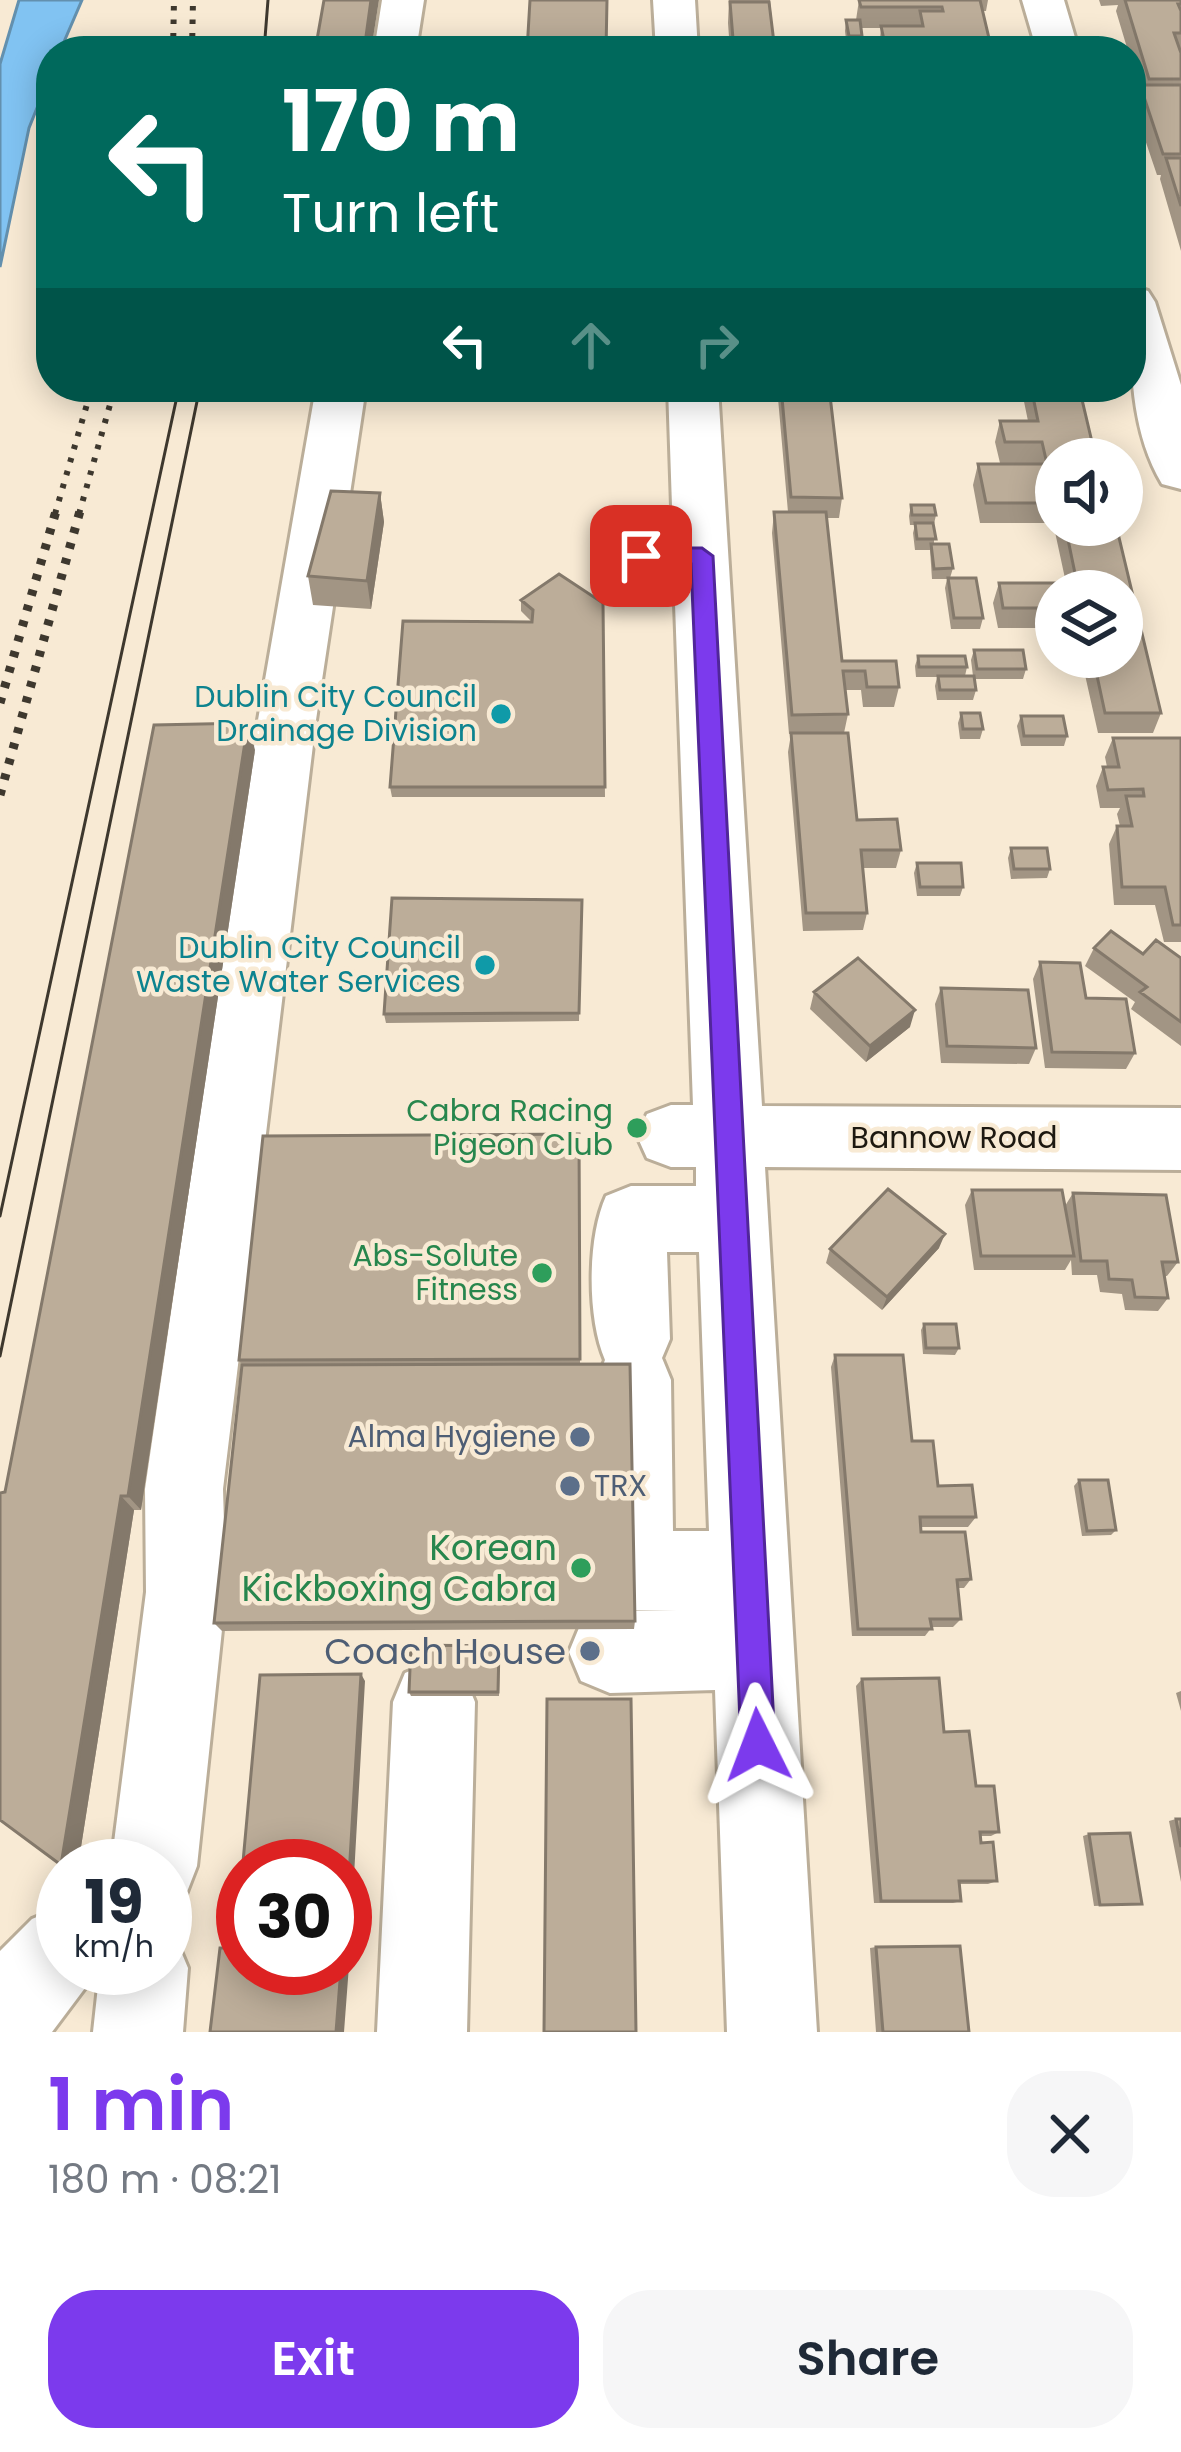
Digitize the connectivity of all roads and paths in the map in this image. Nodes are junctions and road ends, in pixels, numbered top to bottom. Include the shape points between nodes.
1 (403, 0) edge
2 (674, 0) edge
3 (1043, 0) edge
4 (397, 36) edge
5 (675, 36) edge
6 (1054, 36) edge
7 (1146, 348) edge
8 (339, 402) edge
9 (691, 402) edge
10 (1176, 440) edge
11 (699, 1136) junction
12 (1181, 1139) edge
13 (732, 1220) junction
14 (748, 1571) junction
15 (753, 1649) junction
16 (610, 1652) dead end
17 (434, 1702) edge
18 (157, 1839) edge
19 (36, 1978) edge
20 (142, 1995) edge
21 (1, 2032) edge
22 (138, 2032) edge
23 (422, 2032) edge
24 (772, 2032) edge

1 - 4 street
2 - 5 street
3 - 6 street
7 - 10 street
8 - 18 street via 287,720 184,1489 186,1592
9 - 11 street via 672,556
11 - 12 street, Bannow Road
11 - 13 street
13 - 14 street
13 - 14 street via 632,1219 634,1570
14 - 15 street
15 - 16 street
15 - 24 street
17 - 23 street
19 - 21 street
20 - 22 street

